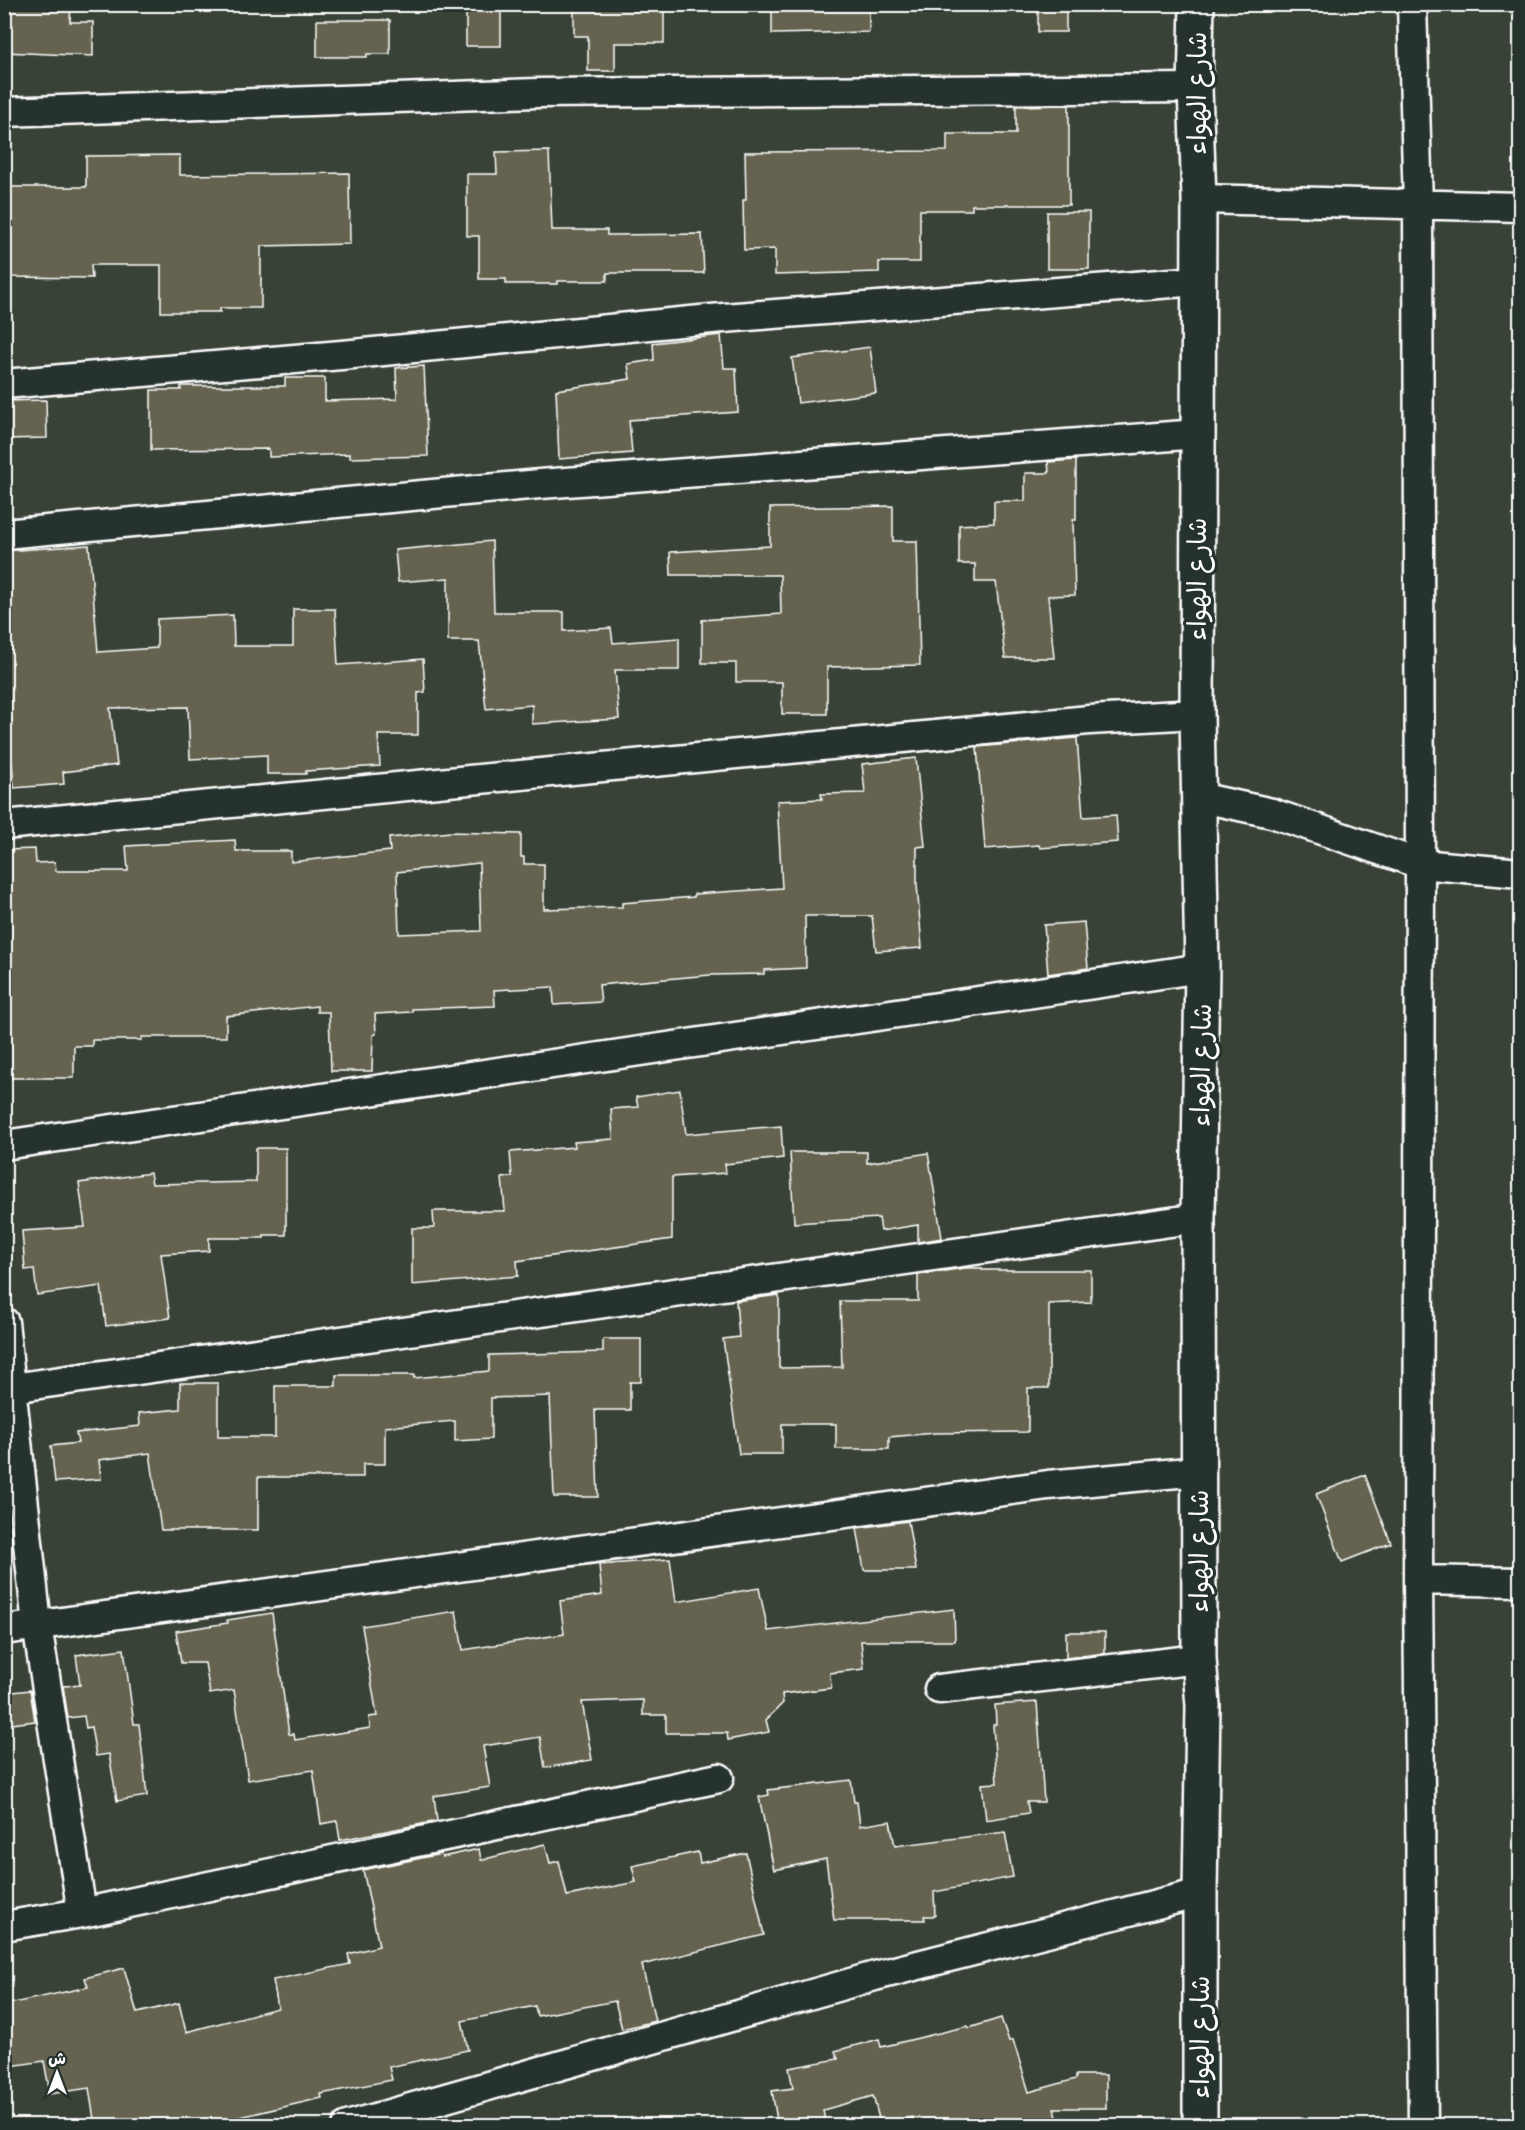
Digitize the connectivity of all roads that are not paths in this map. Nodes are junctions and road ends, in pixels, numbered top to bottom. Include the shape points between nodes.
1 (1197, 4) edge
2 (1412, 4) edge
3 (1195, 88) junction
4 (4, 112) edge
5 (1199, 199) junction
6 (1418, 205) junction
7 (1521, 207) edge
8 (1198, 281) junction
9 (4, 384) edge
10 (1198, 434) junction
11 (4, 534) edge
12 (1197, 714) junction
13 (1198, 797) junction
14 (4, 825) edge
15 (1420, 864) junction
16 (1521, 873) edge
17 (1202, 968) junction
18 (4, 1145) edge
19 (1198, 1218) junction
20 (4, 1322) edge
21 (12, 1388) junction
22 (11, 1447) edge
23 (1199, 1471) junction
24 (1418, 1580) junction
25 (1521, 1582) edge
26 (37, 1626) junction
27 (4, 1630) edge
28 (1199, 1659) junction
29 (939, 1689) dead end
30 (720, 1778) dead end
31 (1200, 1893) junction
32 (82, 1913) junction
33 (4, 1926) edge
34 (347, 2126) edge
35 (1200, 2126) edge
36 (1423, 2126) edge

1 - 3 street, شارع الهواء
2 - 6 street
3 - 4 street via 537,93
3 - 5 street, شارع الهواء
5 - 6 street
5 - 8 street, شارع الهواء
6 - 7 street
6 - 15 street
8 - 9 street via 711,319
8 - 10 street, شارع الهواء
10 - 11 street via 540,484
10 - 12 street, شارع الهواء
12 - 13 street, شارع الهواء
12 - 14 street via 1089,720
13 - 15 street via 1272,813
13 - 17 street, شارع الهواء
15 - 16 street
15 - 24 street
17 - 18 street
17 - 19 street, شارع الهواء
19 - 21 street
19 - 23 street, شارع الهواء
20 - 21 street
21 - 22 street
22 - 26 street
23 - 26 street via 1048,1485
23 - 28 street, شارع الهواء
24 - 25 street
24 - 36 street
26 - 27 street
26 - 32 street
28 - 29 street
28 - 31 street, شارع الهواء via 1203,1705
30 - 32 street
31 - 34 street via 875,1976
31 - 35 street, شارع الهواء
32 - 33 street

